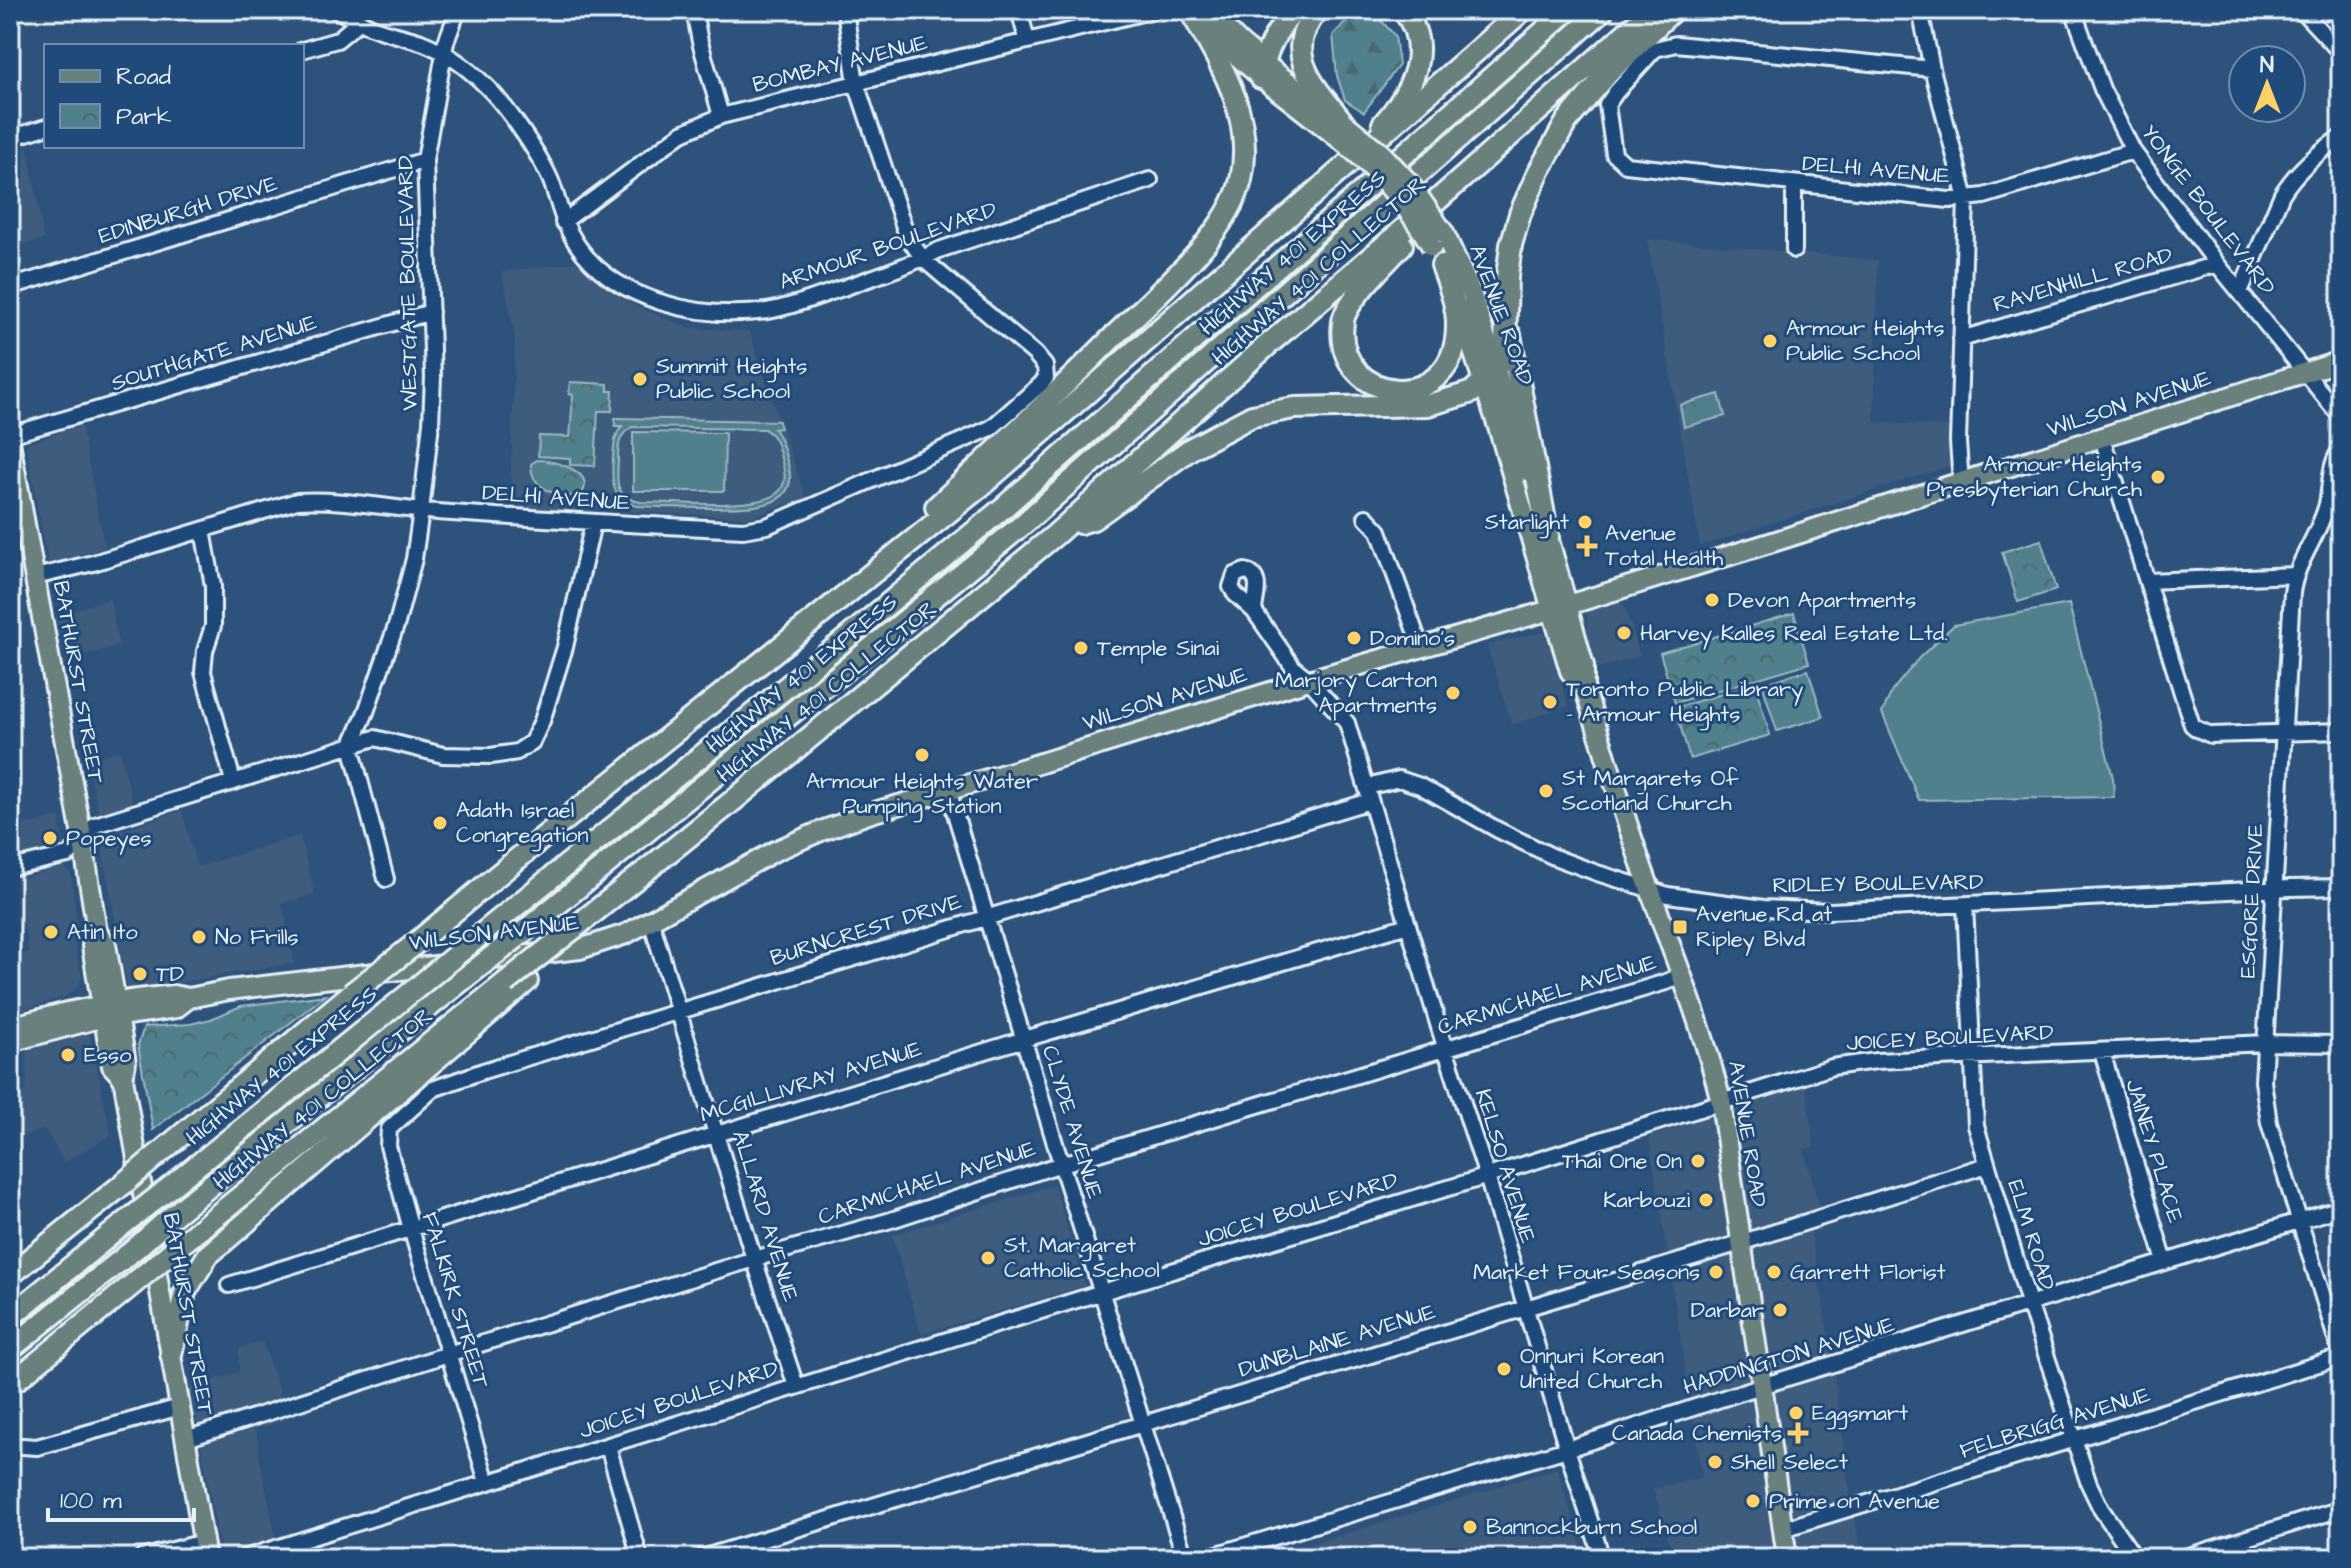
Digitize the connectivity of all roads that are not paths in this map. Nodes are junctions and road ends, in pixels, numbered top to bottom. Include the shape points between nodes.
1 (336, 10) edge
2 (458, 10) edge
3 (694, 10) edge
4 (845, 10) edge
5 (1019, 10) edge
6 (1154, 10) edge
7 (1190, 10) edge
8 (1202, 10) edge
9 (1295, 10) edge
10 (1318, 10) edge
11 (1403, 10) edge
12 (1523, 10) edge
13 (1568, 10) edge
14 (1603, 10) edge
15 (1652, 10) edge
16 (1673, 10) edge
17 (1920, 10) edge
18 (2073, 10) edge
19 (2301, 10) edge
20 (360, 21) junction
21 (1027, 40) junction
22 (304, 49) edge
23 (444, 52) junction
24 (2341, 53) edge
25 (1932, 69) junction
26 (1262, 70) junction
27 (856, 83) junction
28 (721, 116) junction
29 (1337, 127) junction
30 (44, 128) edge
31 (2341, 137) edge
32 (10, 138) edge
33 (2133, 151) junction
34 (425, 160) junction
35 (1352, 161) junction
36 (1150, 180) dead end
37 (1794, 184) junction
38 (1966, 199) junction
39 (1424, 212) junction
40 (563, 222) junction
41 (1440, 248) junction
42 (1794, 250) dead end
43 (923, 259) junction
44 (2217, 264) junction
45 (10, 287) edge
46 (2240, 292) junction
47 (431, 312) junction
48 (1506, 313) junction
49 (1961, 339) junction
50 (2341, 361) edge
51 (2306, 373) junction
52 (1489, 376) junction
53 (2341, 417) edge
54 (10, 435) edge
55 (2102, 438) junction
56 (10, 442) edge
57 (2341, 449) edge
58 (1961, 483) junction
59 (14, 484) edge
60 (421, 511) junction
61 (1366, 517) dead end
62 (593, 523) junction
63 (203, 530) junction
64 (1061, 530) junction
65 (1548, 536) junction
66 (887, 563) junction
67 (2295, 575) junction
68 (35, 577) junction
69 (2147, 581) junction
70 (1559, 608) junction
71 (1254, 611) dead end
72 (1421, 648) junction
73 (1309, 680) junction
74 (2341, 731) edge
75 (2284, 733) junction
76 (351, 746) junction
77 (233, 781) junction
78 (948, 790) junction
79 (1368, 794) junction
80 (83, 842) junction
81 (10, 854) edge
82 (17, 866) edge
83 (386, 879) dead end
84 (2341, 887) edge
85 (2274, 889) junction
86 (1650, 890) junction
87 (1965, 905) junction
88 (986, 916) junction
89 (651, 921) junction
90 (1408, 925) junction
91 (578, 927) junction
92 (1682, 975) junction
93 (679, 1010) junction
94 (110, 1011) junction
95 (10, 1027) edge
96 (1024, 1040) junction
97 (10, 1042) edge
98 (2266, 1043) junction
99 (2341, 1044) edge
100 (1446, 1048) junction
101 (2102, 1052) junction
102 (1972, 1057) junction
103 (10, 1065) edge
104 (10, 1079) edge
105 (1721, 1102) junction
106 (389, 1129) joint
107 (716, 1134) junction
108 (1061, 1164) junction
109 (1987, 1165) junction
110 (1487, 1176) junction
111 (2341, 1208) edge
112 (2299, 1222) junction
113 (411, 1229) junction
114 (1740, 1243) junction
115 (47, 1244) junction
116 (10, 1258) edge
117 (754, 1259) junction
118 (2165, 1262) junction
119 (10, 1275) edge
120 (229, 1285) dead end
121 (1101, 1292) junction
122 (2029, 1303) junction
123 (1525, 1307) junction
124 (10, 1317) edge
125 (10, 1349) edge
126 (171, 1354) junction
127 (448, 1354) junction
128 (2341, 1356) edge
129 (10, 1385) edge
130 (796, 1386) junction
131 (1762, 1387) junction
132 (180, 1407) junction
133 (1142, 1423) junction
134 (186, 1439) junction
135 (2075, 1440) junction
136 (22, 1446) dead end
137 (608, 1446) junction
138 (1567, 1449) junction
139 (487, 1482) junction
140 (2341, 1509) edge
141 (1783, 1529) junction
142 (205, 1550) edge
143 (141, 1558) edge
144 (244, 1558) edge
145 (640, 1558) edge
146 (701, 1558) edge
147 (1185, 1558) edge
148 (1204, 1558) edge
149 (1602, 1558) edge
150 (1787, 1558) edge
151 (2135, 1558) edge
152 (2182, 1558) edge

1 - 20 street, ARMOUR BOULEVARD
2 - 23 street, WESTGATE BOULEVARD
3 - 28 street
4 - 27 street
5 - 21 street
6 - 21 street, BOMBAY AVENUE
7 - 26 main road, AVENUE ROAD
7 - 66 highway via 1227,75 1240,110 1241,181 1223,220 1189,262 928,515
8 - 26 main road, AVENUE ROAD
9 - 26 highway via 1278,30
10 - 29 highway via 1302,37 1301,55
11 - 35 highway via 1416,29 1417,68 1391,116
12 - 35 highway
13 - 124 highway, HIGHWAY 401 EXPRESS, bridge via 877,614
14 - 125 highway, HIGHWAY 401 EXPRESS, bridge via 1021,526
15 - 39 highway, HIGHWAY 401 COLLECTOR
16 - 48 highway via 1567,121 1538,173 1511,245
17 - 25 street
18 - 33 street, YONGE BOULEVARD via 2098,79
19 - 24 street
20 - 22 street via 337,40
20 - 23 street, ARMOUR BOULEVARD
21 - 27 street, BOMBAY AVENUE
23 - 34 street, WESTGATE BOULEVARD
23 - 40 street, ARMOUR BOULEVARD via 487,87 526,136 551,181
25 - 37 street, DELHI AVENUE via 1676,44 1655,49 1607,105 1614,154 1626,165
25 - 38 street
26 - 29 main road, AVENUE ROAD via 1290,84
27 - 28 street, BOMBAY AVENUE
27 - 43 street via 907,236
28 - 40 street, BOMBAY AVENUE via 682,133
29 - 41 main road, AVENUE ROAD, bridge via 1382,154 1400,174
30 - 32 street
31 - 46 street via 2290,181
33 - 38 street, DELHI AVENUE
33 - 44 street, YONGE BOULEVARD
34 - 45 street, EDINBURGH DRIVE
34 - 47 street, WESTGATE BOULEVARD
35 - 66 highway
36 - 43 street, ARMOUR BOULEVARD
37 - 38 street, DELHI AVENUE
37 - 42 street
38 - 49 street
39 - 41 highway via 1342,320 1347,354 1356,372 1377,387 1417,389 1446,367 1454,352 1457,322
39 - 64 highway, HIGHWAY 401 COLLECTOR
40 - 43 street, ARMOUR BOULEVARD via 602,272 660,302 695,309 768,311
41 - 52 main road, AVENUE ROAD
41 - 52 main road, AVENUE ROAD via 1471,292
43 - 62 street, DELHI AVENUE via 1045,366 1041,384 991,428 767,526 743,530
44 - 46 street, YONGE BOULEVARD
44 - 49 street, RAVENHILL ROAD
46 - 51 street, YONGE BOULEVARD
47 - 54 street, SOUTHGATE AVENUE
47 - 60 street, WESTGATE BOULEVARD via 432,407
48 - 52 highway via 1505,345
48 - 65 highway
49 - 58 street
50 - 51 main road, WILSON AVENUE
51 - 53 street, YONGE BOULEVARD
51 - 55 main road, WILSON AVENUE
52 - 64 highway via 1472,392 1428,405 1294,408 1252,416 1192,448 1093,519
52 - 65 main road, AVENUE ROAD
52 - 70 main road, AVENUE ROAD via 1499,430
55 - 58 main road, WILSON AVENUE
55 - 69 street
56 - 59 main road, BATHURST STREET
57 - 67 street, ESGORE DRIVE via 2333,461 2321,521
58 - 70 main road, WILSON AVENUE
59 - 68 main road, BATHURST STREET
60 - 62 street, DELHI AVENUE
60 - 63 street, DELHI AVENUE via 297,501
60 - 76 street, WESTGATE BOULEVARD via 397,623
61 - 72 street via 1379,531
62 - 76 street via 565,647 532,742 517,752 491,756 443,755 375,738
63 - 68 street, DELHI AVENUE
63 - 77 street via 213,586 213,626 203,672
64 - 91 highway, HIGHWAY 401 COLLECTOR
65 - 70 main road, AVENUE ROAD
66 - 115 highway, bridge
67 - 69 street
67 - 75 street, ESGORE DRIVE
68 - 80 main road, BATHURST STREET
69 - 75 street via 2192,725 2211,735
70 - 72 main road, WILSON AVENUE
70 - 86 main road, AVENUE ROAD via 1584,666 1584,687
71 - 73 street via 1293,667
72 - 73 main road, WILSON AVENUE
73 - 78 main road, WILSON AVENUE
73 - 79 street via 1347,723
74 - 75 street
75 - 85 street, ESGORE DRIVE
76 - 77 street
76 - 83 street
77 - 80 street via 95,825
78 - 88 street, CLYDE AVENUE
78 - 89 main road, WILSON AVENUE via 775,851
79 - 86 street, RIDLEY BOULEVARD via 1399,779 1420,786 1554,857
79 - 88 street, BURNCREST DRIVE
79 - 90 street, KELSO AVENUE
80 - 82 street via 68,855
80 - 94 main road, BATHURST STREET via 97,932 106,944
81 - 82 street
84 - 85 street, RIDLEY BOULEVARD
85 - 87 street, RIDLEY BOULEVARD
85 - 98 street, ESGORE DRIVE
86 - 87 street, RIDLEY BOULEVARD via 1795,910
86 - 92 main road, AVENUE ROAD
87 - 102 street, ELM ROAD
88 - 93 street, BURNCREST DRIVE
88 - 96 street, CLYDE AVENUE
89 - 93 street, ALLARD AVENUE
89 - 94 main road, WILSON AVENUE via 580,949 189,998 173,995
90 - 96 street, MCGILLIVRAY AVENUE
90 - 100 street, KELSO AVENUE
91 - 126 highway via 527,981 208,1255 185,1292
91 - 129 highway, HIGHWAY 401 COLLECTOR, bridge
92 - 100 street, CARMICHAEL AVENUE
92 - 105 main road, AVENUE ROAD
93 - 106 street, BURNCREST DRIVE via 433,1089
93 - 107 street, ALLARD AVENUE
94 - 95 main road, WILSON AVENUE
94 - 97 main road, WILSON AVENUE
94 - 126 main road, BATHURST STREET via 126,1062 123,1078
96 - 107 street, MCGILLIVRAY AVENUE
96 - 108 street, CLYDE AVENUE
98 - 99 street, JOICEY BOULEVARD
98 - 101 street, JOICEY BOULEVARD
98 - 112 street, ESGORE DRIVE via 2264,1101
100 - 108 street, CARMICHAEL AVENUE
100 - 110 street, KELSO AVENUE
101 - 102 street, JOICEY BOULEVARD
101 - 118 street, JAINEY PLACE
102 - 105 street, JOICEY BOULEVARD via 1839,1066
102 - 109 street, ELM ROAD via 1976,1126
103 - 104 street
105 - 110 street, JOICEY BOULEVARD
105 - 114 main road, AVENUE ROAD
106 - 113 street, FALKIRK STREET via 388,1146
107 - 113 street, MCGILLIVRAY AVENUE
107 - 117 street, ALLARD AVENUE
108 - 117 street, CARMICHAEL AVENUE
108 - 121 street, CLYDE AVENUE
109 - 114 street, DUNBLAINE AVENUE
109 - 122 street, ELM ROAD
110 - 121 street, JOICEY BOULEVARD
110 - 123 street, KELSO AVENUE
111 - 112 street, HADDINGTON AVENUE
112 - 118 street, HADDINGTON AVENUE
112 - 128 street, ESGORE DRIVE
113 - 120 street, MCGILLIVRAY AVENUE
113 - 127 street, FALKIRK STREET
114 - 123 street, DUNBLAINE AVENUE
114 - 131 main road, AVENUE ROAD
115 - 116 highway
115 - 119 highway
117 - 127 street, CARMICHAEL AVENUE
117 - 130 street, ALLARD AVENUE
118 - 122 street, HADDINGTON AVENUE
121 - 130 street, JOICEY BOULEVARD
121 - 133 street, CLYDE AVENUE
122 - 131 street, HADDINGTON AVENUE
122 - 135 street, ELM ROAD
123 - 133 street, DUNBLAINE AVENUE
123 - 138 street, KELSO AVENUE
126 - 132 main road, BATHURST STREET
127 - 134 street, CARMICHAEL AVENUE
127 - 139 street, FALKIRK STREET
128 - 135 street, FELBRIGG AVENUE
130 - 137 street, JOICEY BOULEVARD
131 - 138 street, HADDINGTON AVENUE
131 - 141 main road, AVENUE ROAD
132 - 134 main road, BATHURST STREET
132 - 136 street via 37,1447
133 - 146 street, DUNBLAINE AVENUE
133 - 147 street, CLYDE AVENUE
134 - 142 main road, BATHURST STREET
135 - 141 street, FELBRIGG AVENUE
135 - 151 street, ELM ROAD via 2094,1496
137 - 139 street, JOICEY BOULEVARD
137 - 145 street
138 - 148 street, HADDINGTON AVENUE
138 - 149 street, KELSO AVENUE
139 - 144 street, JOICEY BOULEVARD
140 - 152 street
141 - 150 main road, AVENUE ROAD
142 - 143 street

